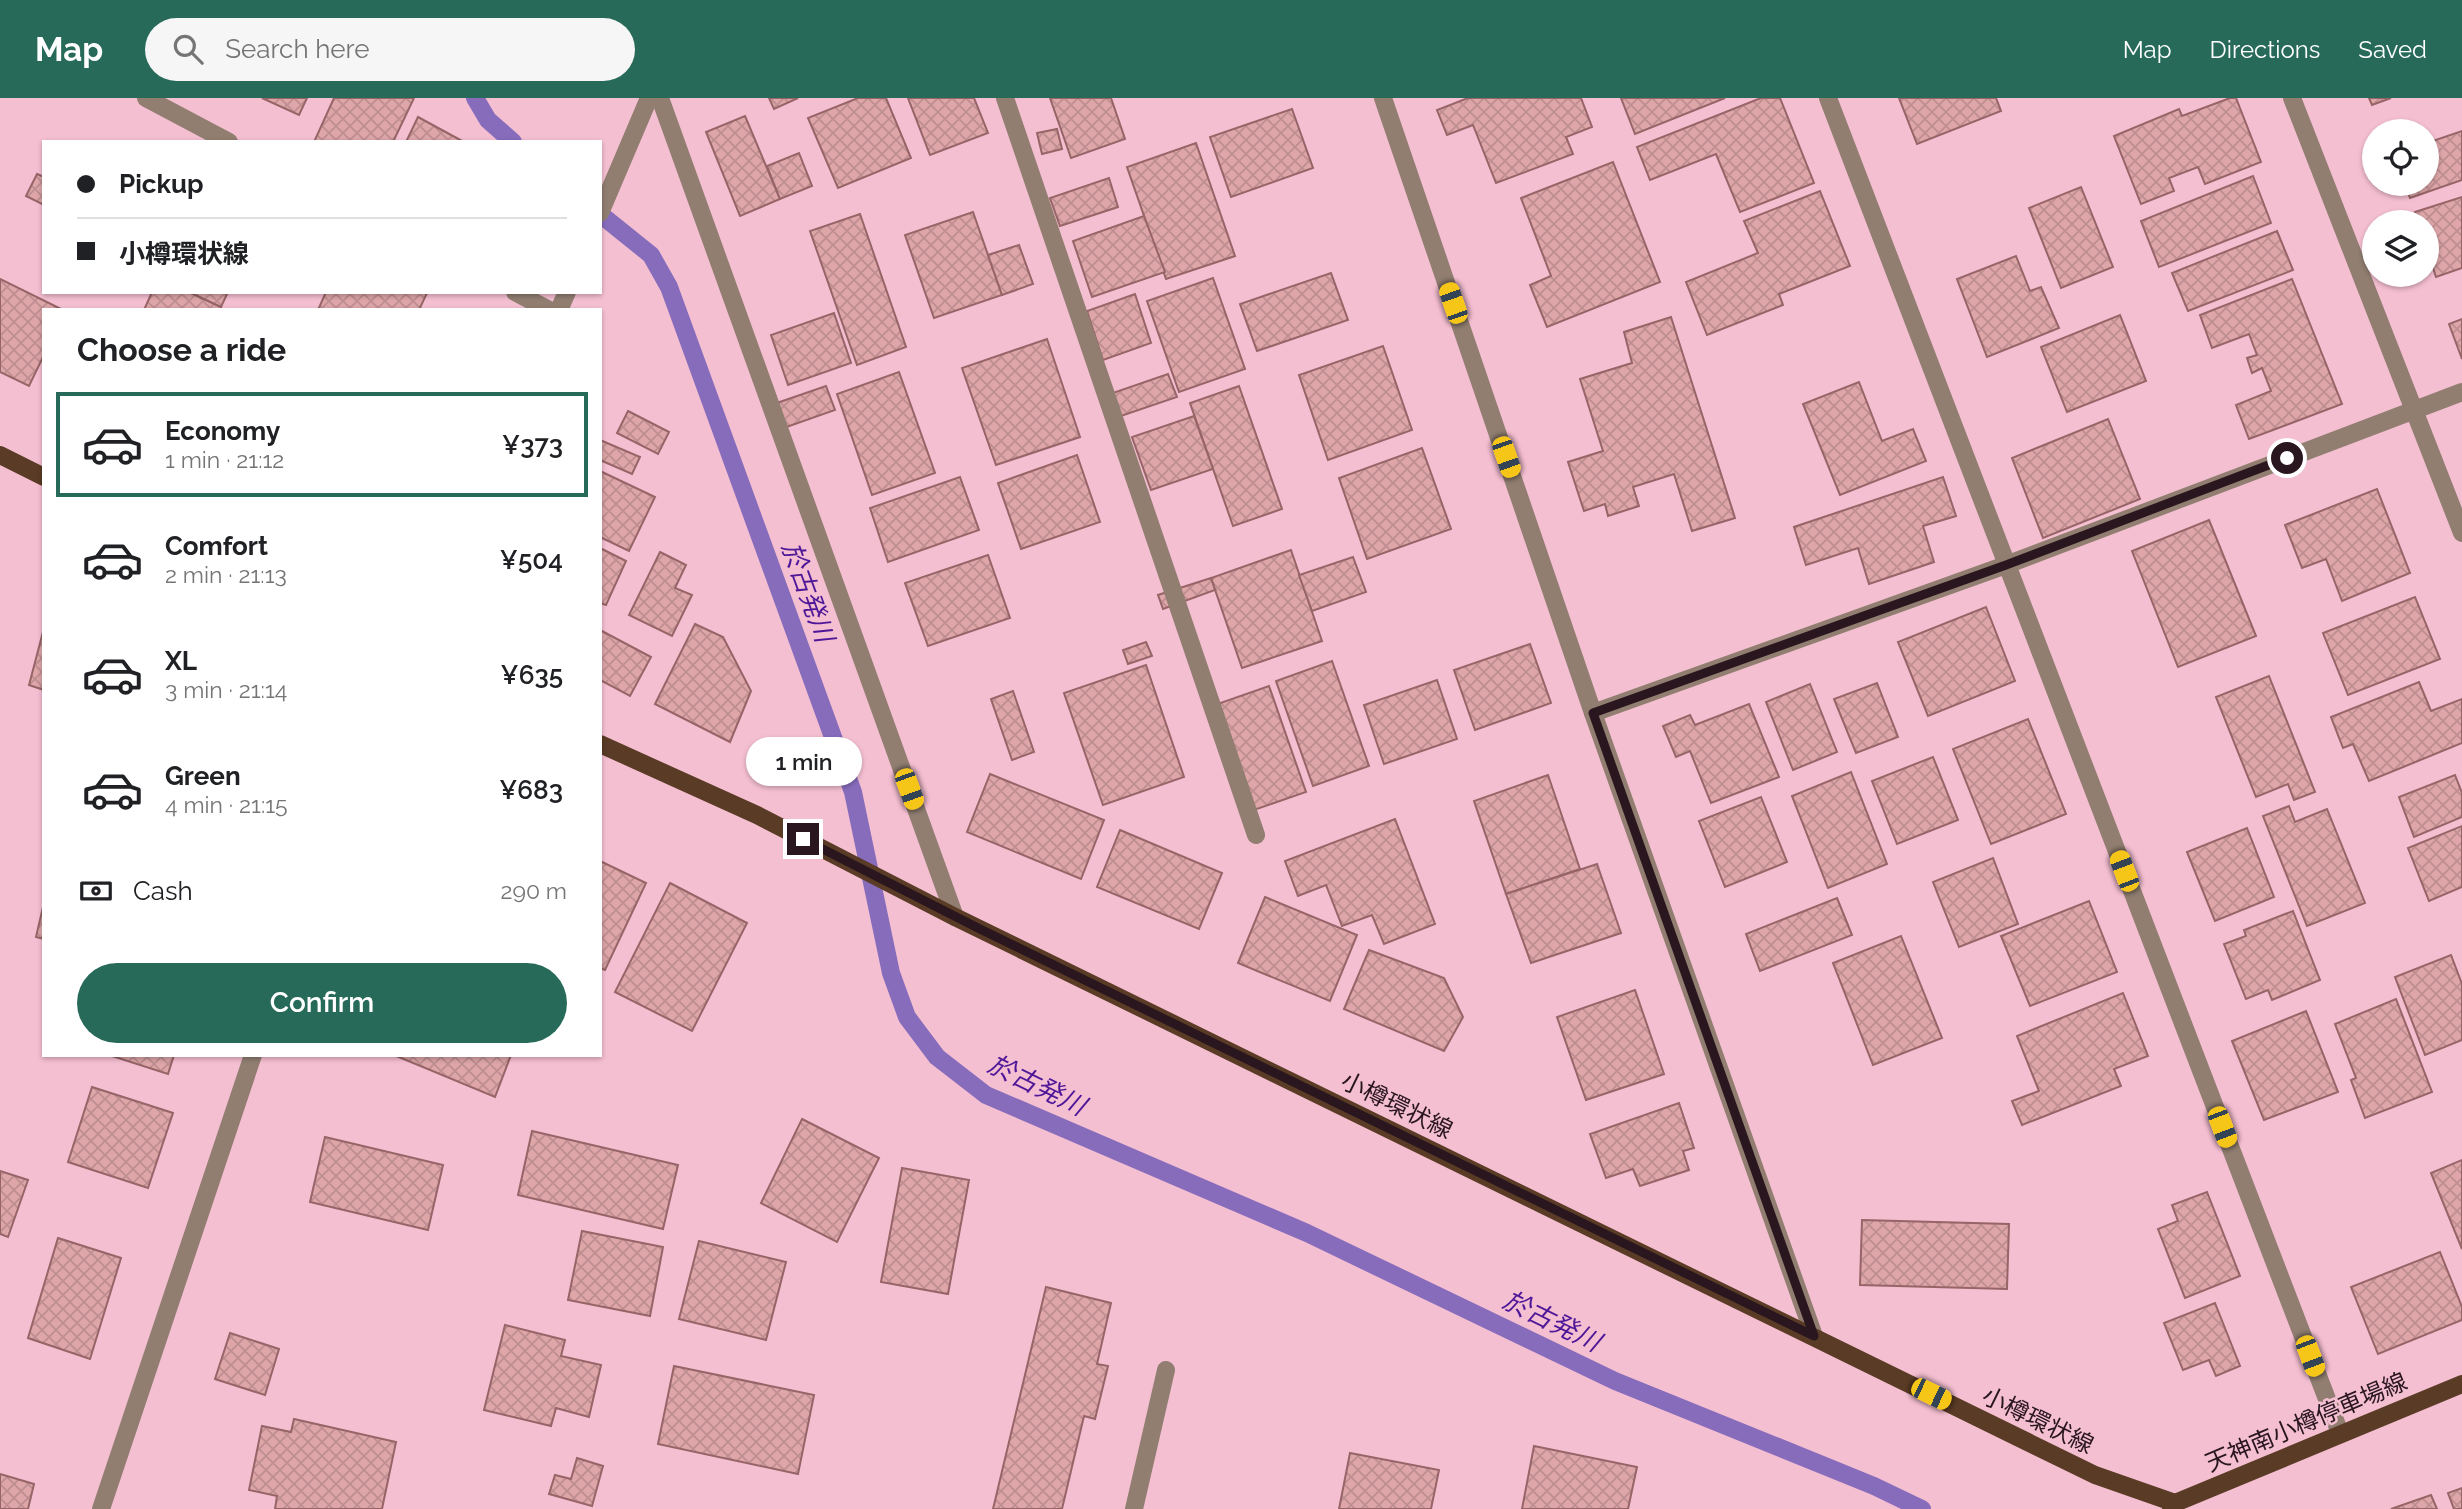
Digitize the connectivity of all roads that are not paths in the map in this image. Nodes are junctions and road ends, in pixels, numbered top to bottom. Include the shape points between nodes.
1 (146, 98) edge
2 (649, 98) edge
3 (660, 98) edge
4 (1006, 98) edge
5 (1383, 98) edge
6 (1828, 98) edge
7 (2292, 98) edge
8 (225, 140) edge
9 (602, 208) edge
10 (519, 294) edge
11 (545, 308) edge
12 (2462, 392) edge
13 (2415, 410) junction
14 (0, 455) edge
15 (42, 476) edge
16 (2462, 533) edge
17 (2006, 565) junction
18 (1593, 713) junction
19 (602, 745) edge
20 (1256, 835) dead end
21 (955, 917) junction
22 (252, 1057) edge
23 (1814, 1336) junction
24 (1166, 1370) dead end
25 (2462, 1384) edge
26 (2340, 1433) junction
27 (2173, 1506) edge
28 (101, 1509) edge
29 (1134, 1509) edge

1 - 8 street
2 - 9 street
3 - 21 street
4 - 20 street
5 - 18 street
6 - 17 street
7 - 13 street
10 - 11 street
12 - 13 street
13 - 16 street
13 - 17 street
14 - 15 main road
17 - 18 street
17 - 26 street
18 - 23 street
19 - 21 main road, 小樽環状線 via 757,815
21 - 23 main road, 小樽環状線
22 - 28 street
23 - 27 main road, 小樽環状線 via 2095,1475
24 - 29 street
25 - 26 main road, 天神南小樽停車場線
26 - 27 main road, 天神南小樽停車場線

